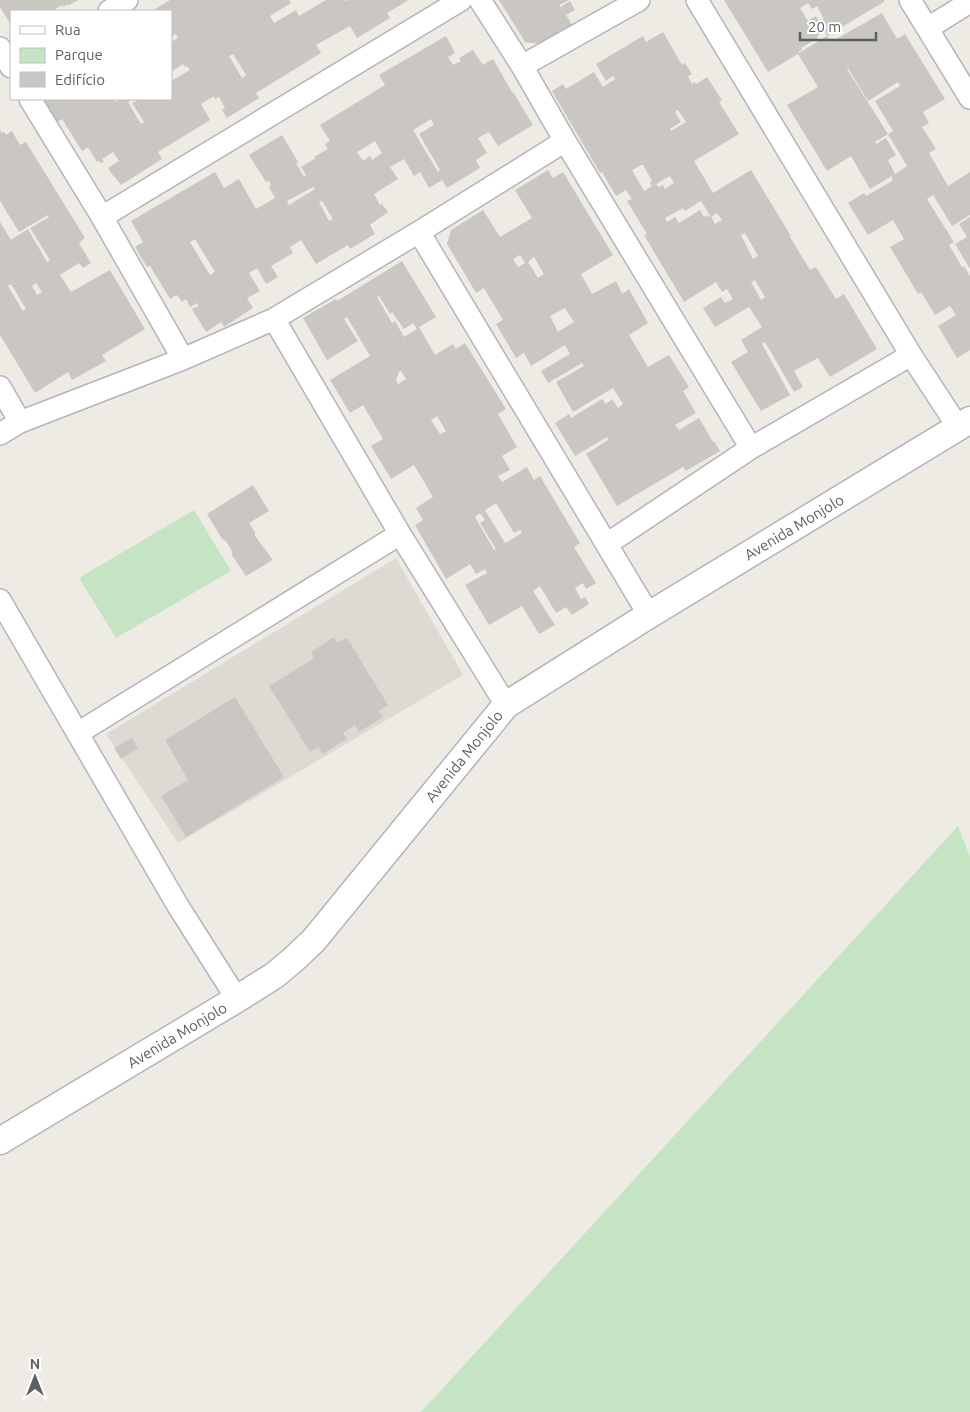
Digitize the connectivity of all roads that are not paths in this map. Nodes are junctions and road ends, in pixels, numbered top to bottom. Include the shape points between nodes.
1 (127, 0) edge
2 (461, 0) edge
3 (480, 0) edge
4 (639, 0) edge
5 (696, 0) edge
6 (910, 0) edge
7 (970, 2) edge
8 (111, 10) edge
9 (928, 28) junction
10 (0, 48) edge
11 (10, 65) edge
12 (522, 66) junction
13 (970, 98) edge
14 (31, 100) edge
15 (565, 141) junction
16 (102, 217) junction
17 (419, 232) junction
18 (274, 319) junction
19 (911, 354) junction
20 (183, 359) junction
21 (0, 387) edge
22 (20, 422) junction
23 (964, 423) edge
24 (0, 434) edge
25 (751, 448) junction
26 (400, 534) junction
27 (607, 544) junction
28 (0, 600) edge
29 (650, 615) junction
30 (506, 705) junction
31 (78, 733) junction
32 (237, 999) junction
33 (0, 1141) edge

1 - 8 street
2 - 16 street
3 - 12 street
4 - 12 street
5 - 19 street
6 - 9 street
7 - 9 street
9 - 13 street
10 - 11 street
12 - 15 street
14 - 16 street
15 - 17 street
15 - 25 street
16 - 20 street
17 - 18 street
17 - 27 street
18 - 20 street
18 - 26 street
19 - 23 street
19 - 25 street
20 - 22 street
21 - 22 street
22 - 24 street
23 - 29 street, Avenida Monjolo
25 - 27 street
26 - 30 street
26 - 31 street
27 - 29 street
28 - 31 street
29 - 30 street, Avenida Monjolo
30 - 32 street, Avenida Monjolo via 314,940 275,975
31 - 32 street via 178,906
32 - 33 street, Avenida Monjolo

